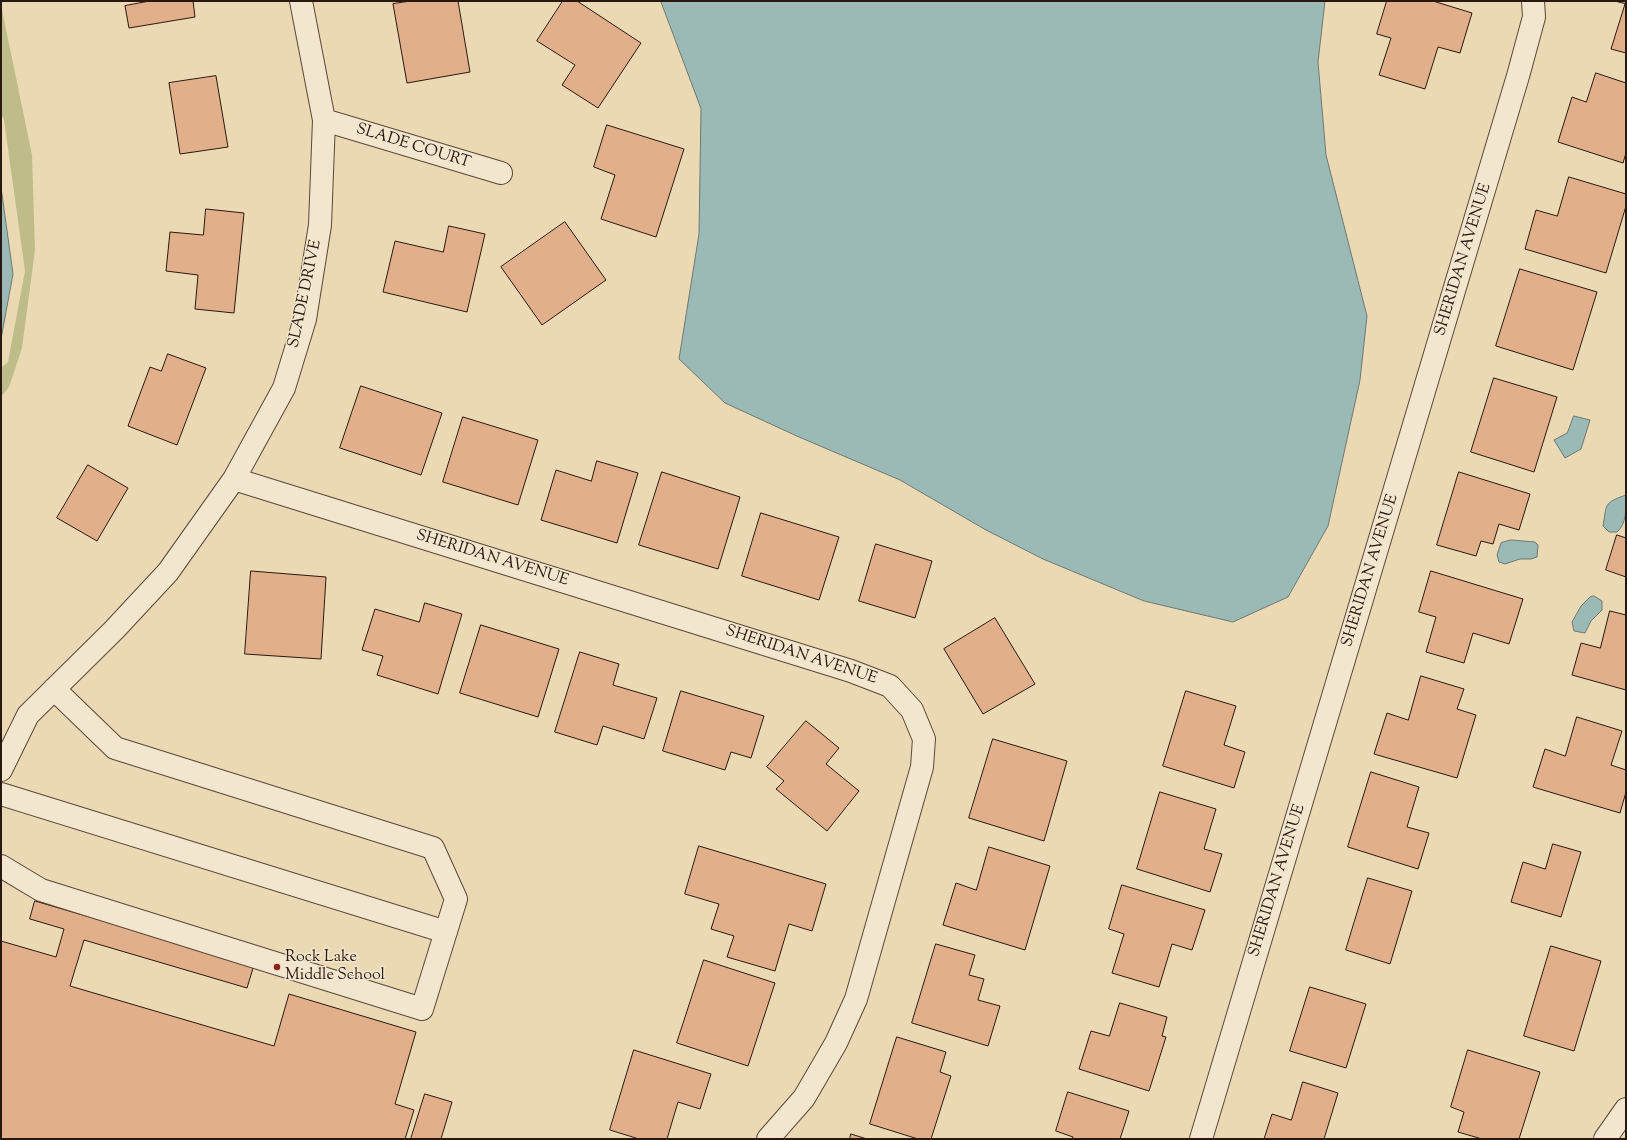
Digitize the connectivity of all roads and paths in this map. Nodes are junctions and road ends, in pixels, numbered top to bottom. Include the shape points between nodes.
1 (301, 1) edge
2 (1533, 1) edge
3 (324, 120) junction
4 (502, 174) dead end
5 (234, 480) junction
6 (54, 689) junction
7 (1, 770) edge
8 (1, 794) edge
9 (1, 866) edge
10 (446, 932) junction
11 (1626, 1109) edge
12 (768, 1139) edge
13 (1201, 1139) edge
14 (1605, 1139) edge

1 - 3 street, SLADE DRIVE
2 - 13 street, SHERIDAN AVENUE via 1534,17 1518,76
3 - 4 street, SLADE COURT
3 - 5 street, SLADE DRIVE via 320,225 304,319 284,388
5 - 6 street, SLADE DRIVE via 168,572
5 - 12 street, SHERIDAN AVENUE via 851,671 890,686 912,710 924,739 922,767 856,999 836,1043 804,1098
6 - 7 street, SLADE DRIVE via 28,715
6 - 10 street via 115,748 433,848 456,899
8 - 10 street
9 - 10 street via 41,890 422,1009
11 - 14 street

